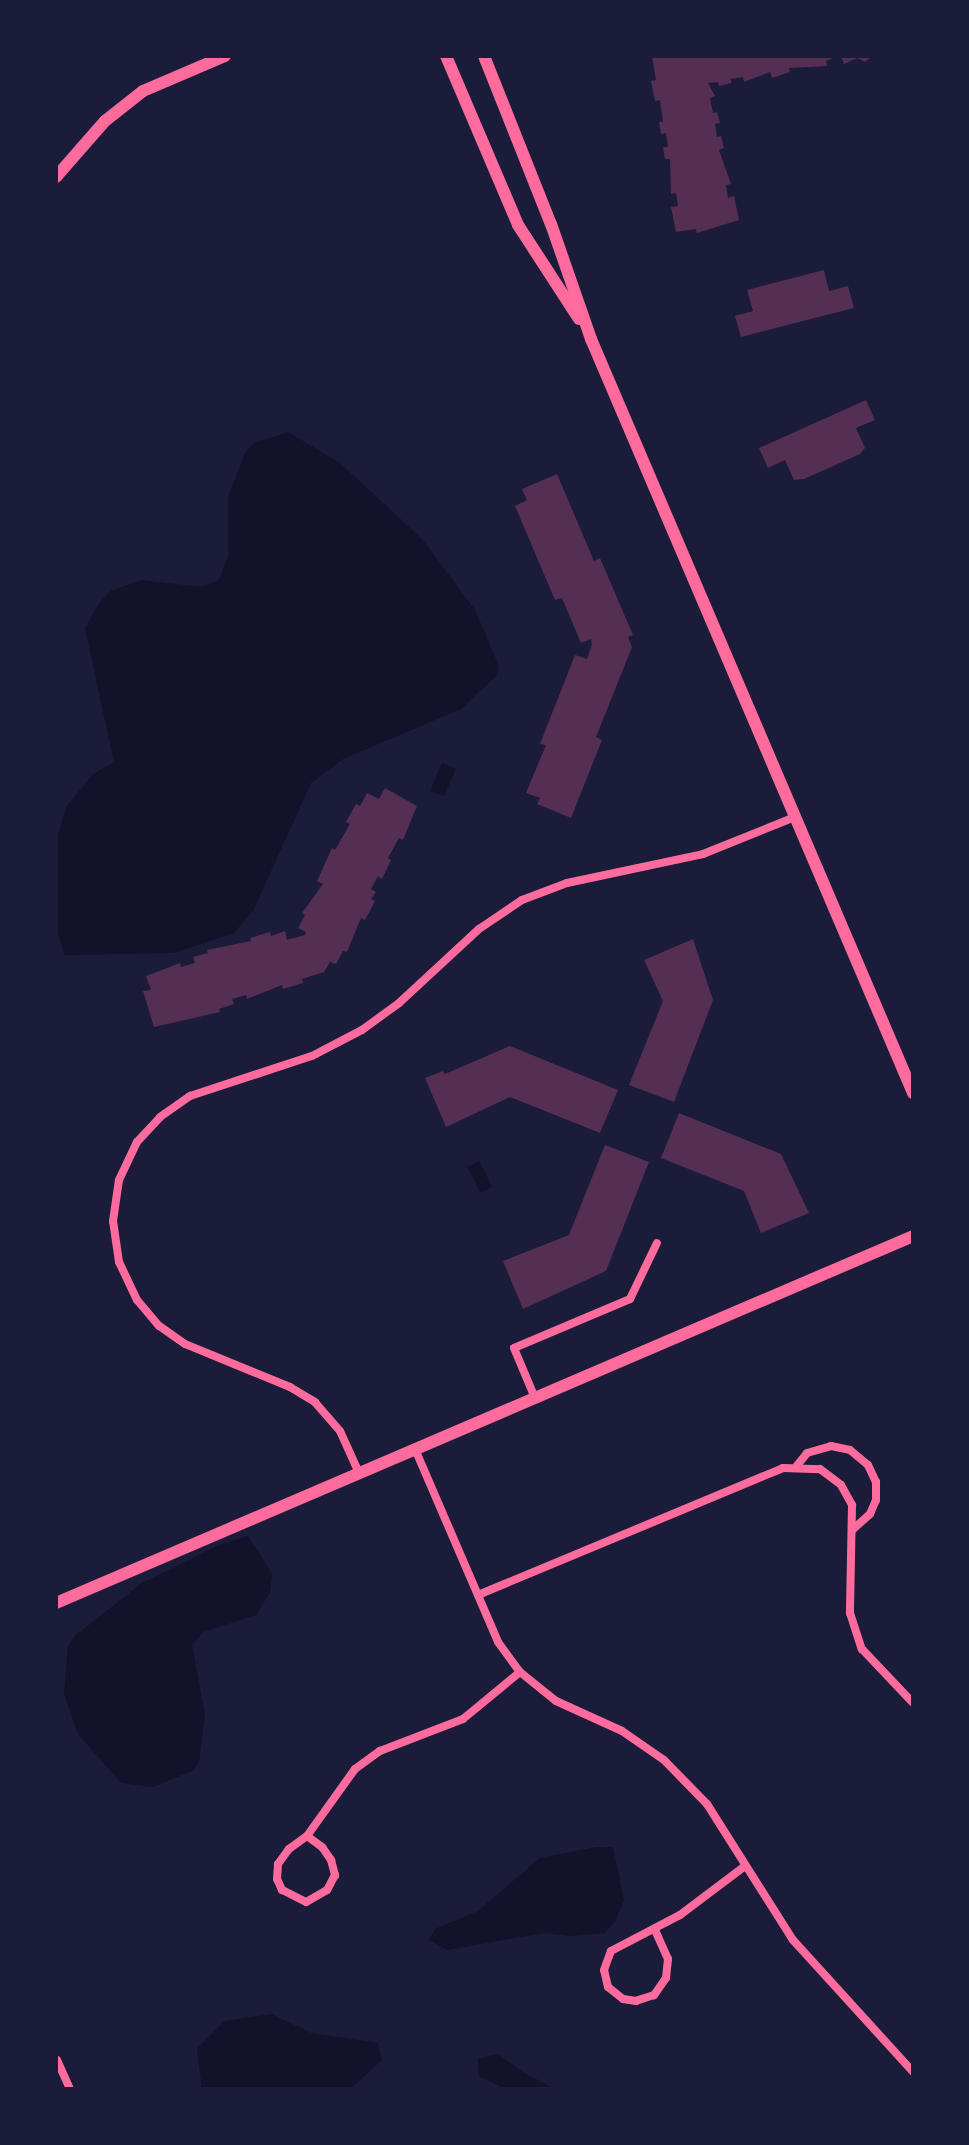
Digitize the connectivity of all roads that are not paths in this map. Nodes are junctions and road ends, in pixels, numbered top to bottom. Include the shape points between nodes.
1 (224, 56) edge
2 (446, 56) edge
3 (484, 56) edge
4 (56, 177) edge
5 (591, 339) junction
6 (795, 817) junction
7 (913, 1093) edge
8 (913, 1236) edge
9 (657, 1243) dead end
10 (535, 1398) junction
11 (415, 1449) junction
12 (795, 1468) junction
13 (359, 1473) junction
14 (852, 1530) junction
15 (478, 1595) junction
16 (56, 1603) edge
17 (520, 1672) junction
18 (913, 1703) edge
19 (307, 1836) junction
20 (745, 1866) junction
21 (655, 1930) junction
22 (57, 2060) edge
23 (913, 2072) edge
24 (70, 2089) edge

1 - 4 street via 143,91 105,121
2 - 5 street via 518,225
3 - 5 street
5 - 6 street
6 - 7 street
6 - 13 street via 703,854 567,883 522,900 479,929 362,1030 312,1056 190,1096 137,1142 119,1180 113,1221 119,1262 137,1300 159,1326 185,1344 315,1402 340,1431
8 - 10 street
9 - 10 street via 630,1299 514,1348
10 - 11 street
11 - 13 street
11 - 15 street
12 - 14 street via 820,1469 841,1485 852,1505
12 - 14 street via 807,1453 831,1446 850,1450 868,1465 876,1482 876,1500 870,1514
12 - 15 street via 783,1468
13 - 16 street
14 - 18 street via 850,1613 862,1649
15 - 17 street via 498,1642
17 - 19 street via 463,1719 380,1751 355,1769
17 - 20 street via 556,1701 622,1731 664,1760 707,1804
19 - 19 street via 278,1864 277,1879 291,1897 306,1902 327,1890 335,1875 322,1847
20 - 21 street
20 - 23 street via 793,1940
21 - 21 street via 611,1951 604,1970 608,1987 623,1999 654,1995 666,1978 668,1959
22 - 24 street

